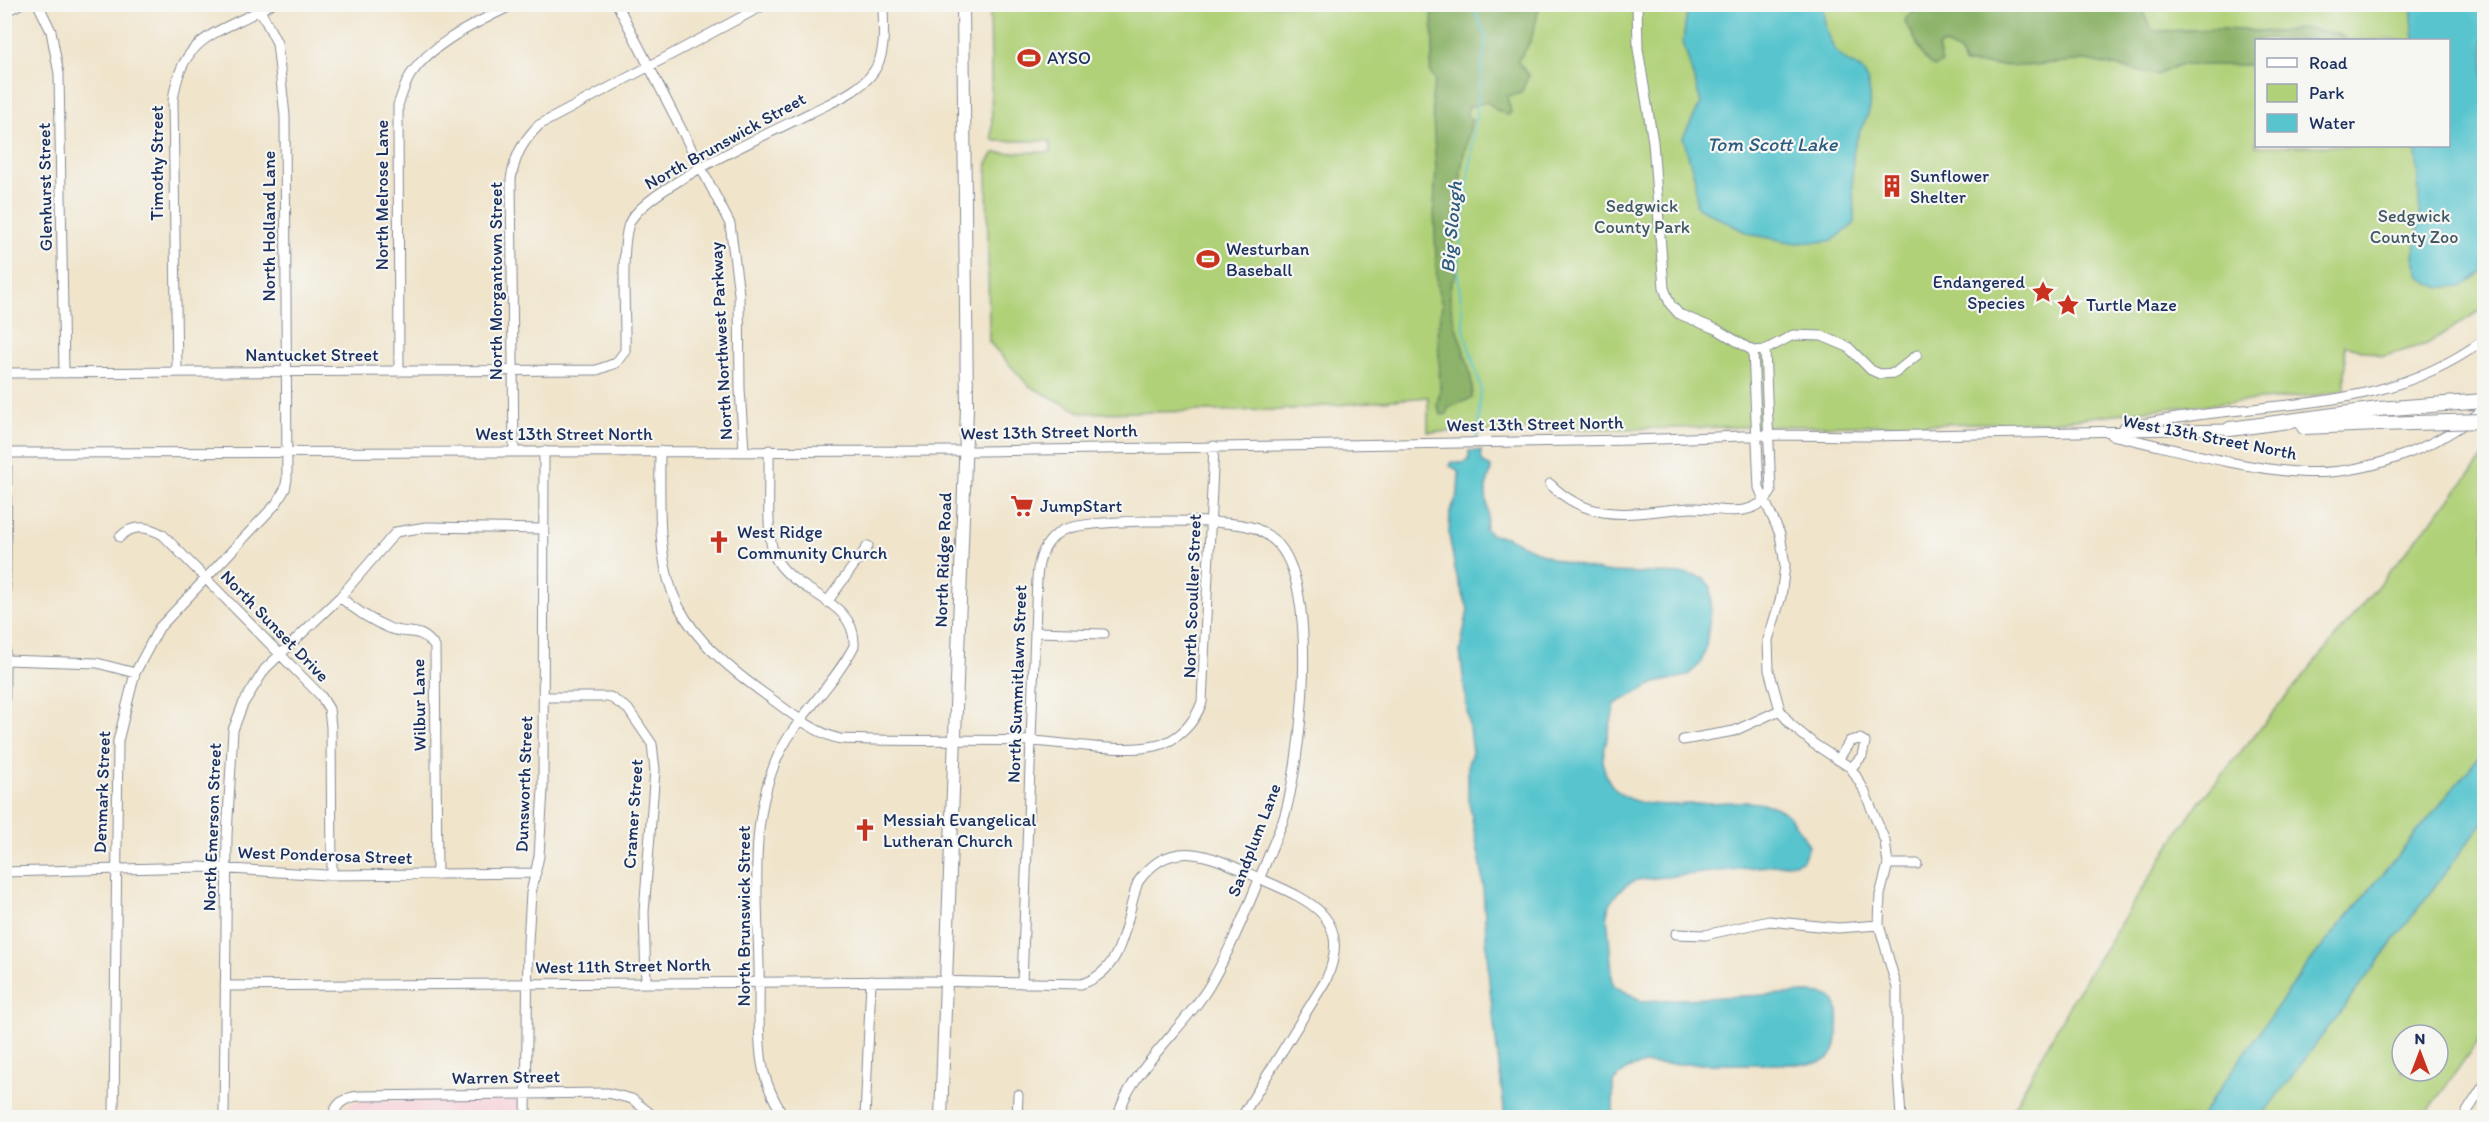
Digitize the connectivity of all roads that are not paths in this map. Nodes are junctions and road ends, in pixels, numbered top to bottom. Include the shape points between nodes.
1 (20, 4) edge
2 (38, 4) edge
3 (271, 4) edge
4 (514, 4) edge
5 (617, 4) edge
6 (766, 4) edge
7 (883, 4) edge
8 (963, 4) edge
9 (1637, 4) edge
10 (258, 8) edge
11 (4, 12) edge
12 (650, 66) junction
13 (702, 168) junction
14 (2484, 340) edge
15 (1765, 350) junction
16 (1753, 351) junction
17 (1917, 355) dead end
18 (616, 363) joint
19 (177, 372) junction
20 (288, 372) junction
21 (399, 372) junction
22 (513, 372) junction
23 (7, 373) dead end
24 (64, 373) junction
25 (2484, 401) edge
26 (2484, 409) edge
27 (2484, 421) edge
28 (2230, 429) junction
29 (2095, 432) junction
30 (1755, 435) junction
31 (1770, 435) junction
32 (1214, 446) junction
33 (660, 450) junction
34 (744, 450) junction
35 (769, 450) junction
36 (514, 451) junction
37 (544, 451) junction
38 (965, 451) junction
39 (288, 452) junction
40 (6, 453) edge
41 (1550, 484) dead end
42 (1765, 501) junction
43 (1210, 522) junction
44 (544, 529) junction
45 (1054, 536) joint
46 (120, 537) dead end
47 (868, 546) dead end
48 (205, 577) junction
49 (340, 597) junction
50 (827, 602) junction
51 (1036, 632) junction
52 (1104, 634) dead end
53 (280, 654) junction
54 (5, 660) edge
55 (135, 673) junction
56 (544, 697) junction
57 (1780, 710) junction
58 (803, 721) junction
59 (1683, 740) dead end
60 (1031, 741) junction
61 (955, 742) junction
62 (1838, 760) junction
63 (1851, 768) junction
64 (4, 769) edge
65 (1888, 864) junction
66 (1917, 864) dead end
67 (226, 868) junction
68 (116, 869) junction
69 (4, 872) edge
70 (536, 873) junction
71 (332, 875) junction
72 (437, 875) junction
73 (1258, 878) junction
74 (1879, 925) junction
75 (1676, 934) dead end
76 (871, 981) junction
77 (946, 981) junction
78 (646, 982) junction
79 (759, 982) junction
80 (1022, 983) junction
81 (527, 984) junction
82 (225, 986) junction
83 (2484, 1085) edge
84 (525, 1095) junction
85 (1017, 1095) dead end
86 (114, 1118) edge
87 (224, 1118) edge
88 (333, 1118) edge
89 (525, 1118) edge
90 (656, 1118) edge
91 (785, 1118) edge
92 (865, 1118) edge
93 (941, 1118) edge
94 (1017, 1118) edge
95 (1118, 1118) edge
96 (1241, 1118) edge
97 (1832, 1118) edge
98 (1846, 1118) edge
99 (1901, 1118) edge
100 (2463, 1118) edge

1 - 11 street
2 - 24 street, Glenhurst Street via 51,31 59,74
3 - 10 street, Timothy Street
4 - 21 street, North Melrose Lane via 426,56 410,76 398,105
5 - 12 street, North Northwest Parkway
6 - 12 street, North Morgantown Street
7 - 13 street, North Brunswick Street via 880,60 865,82
8 - 38 main road, North Ridge Road
9 - 16 street via 1638,49 1653,142 1665,294 1679,314 1718,330
10 - 19 street, Timothy Street via 193,48 176,77 173,101
10 - 20 street, North Holland Lane via 277,43 285,116
12 - 13 street, North Northwest Parkway
12 - 22 street, North Morgantown Street via 539,125 515,156 511,179
13 - 18 street, North Brunswick Street via 650,199 636,211 629,224 625,351
13 - 34 street, North Northwest Parkway via 730,224 739,294
14 - 29 street, West 13th Street North via 2439,366 2378,392
15 - 16 street
15 - 17 street via 1793,335 1822,336 1848,347 1880,374 1895,373
15 - 31 street
16 - 30 street
18 - 22 street, Nantucket Street via 597,370
19 - 20 street, Nantucket Street
19 - 24 street, Nantucket Street
20 - 21 street, Nantucket Street
20 - 39 street, North Holland Lane
21 - 22 street, Nantucket Street
22 - 36 street, North Morgantown Street
23 - 24 street, Nantucket Street
25 - 28 highway via 2379,409
26 - 29 street, West 13th Street North via 2424,447 2394,459 2334,471 2261,468
27 - 28 highway, bridge
28 - 29 street, West 13th Street North
29 - 31 street, West 13th Street North
30 - 31 street, West 13th Street North
30 - 32 street, West 13th Street North
30 - 42 street via 1759,488
31 - 42 street via 1771,492
32 - 38 street, West 13th Street North
32 - 43 street, North Scouller Street
33 - 34 street, West 13th Street North
33 - 37 street, West 13th Street North
33 - 58 street via 662,559 678,609 693,632 724,661
34 - 35 street, West 13th Street North
35 - 38 street, West 13th Street North
35 - 50 street, North Brunswick Street via 771,547 784,570
36 - 37 street, West 13th Street North
36 - 39 street, West 13th Street North
37 - 44 street, Dunsworth Street
38 - 61 main road, North Ridge Road
39 - 40 street, West 13th Street North
39 - 48 street, Denmark Street via 282,496
40 - 54 street
41 - 42 street via 1568,500 1626,516 1691,508 1740,511
42 - 57 street via 1780,534 1785,565 1767,655
43 - 45 street, Sandplum Lane via 1086,524
43 - 60 street, North Scouller Street via 1205,688 1198,713 1176,737 1147,747
43 - 73 street, Sandplum Lane via 1254,528 1275,540 1290,566 1302,618 1297,764 1283,821
44 - 49 street, North Emerson Street via 426,527 396,532
44 - 56 street, Dunsworth Street
45 - 51 street, North Summitlawn Street via 1039,563
46 - 48 street, North Sunset Drive via 127,529 154,530
47 - 50 street
48 - 53 street, North Sunset Drive
48 - 55 street, Denmark Street via 159,628
49 - 53 street, North Emerson Street
49 - 72 street, Wilbur Lane via 393,630 420,632 435,647
50 - 58 street, North Brunswick Street via 853,625 854,646
51 - 52 street
51 - 60 street, North Summitlawn Street
53 - 67 street, North Emerson Street via 252,687 233,730
53 - 71 street, North Sunset Drive via 329,709
54 - 55 street via 97,663
54 - 64 street
55 - 68 street, Denmark Street via 118,741
56 - 70 street, Dunsworth Street via 543,789
56 - 78 street, Cramer Street via 610,697 628,709 652,744 656,770 644,912
57 - 59 street via 1734,730
57 - 62 street via 1790,724
58 - 61 street via 818,732 840,739
58 - 79 street, North Brunswick Street via 776,760 760,814
60 - 61 street
60 - 80 street, North Summitlawn Street
61 - 77 main road, North Ridge Road
62 - 63 street
62 - 63 street via 1850,741 1865,742 1862,756
63 - 65 street via 1886,841
65 - 66 street
65 - 74 street
67 - 68 street, West Ponderosa Street
67 - 71 street, West Ponderosa Street
67 - 82 street, North Emerson Street
68 - 69 street, West Ponderosa Street
68 - 86 street, Denmark Street
70 - 72 street, West Ponderosa Street
70 - 81 street, Dunsworth Street via 531,893
71 - 72 street, West Ponderosa Street
73 - 80 street, West 11th Street North via 1207,856 1168,856 1147,870 1138,882 1118,953 1103,975 1081,984
73 - 95 street, Sandplum Lane via 1210,984 1178,1031 1126,1094
73 - 96 street, West 11th Street North via 1316,905 1331,928 1335,952 1326,980
74 - 75 street via 1838,928 1768,921 1705,935
74 - 99 street via 1897,988
76 - 77 street, West 11th Street North
76 - 79 street, West 11th Street North
76 - 92 street
77 - 80 street, West 11th Street North
77 - 93 main road, North Ridge Road
78 - 79 street, West 11th Street North
78 - 81 street, West 11th Street North
79 - 91 street, North Brunswick Street via 762,1062 771,1092
81 - 82 street, West 11th Street North
81 - 84 street, Dunsworth Street
82 - 87 street, North Emerson Street
83 - 100 street
84 - 88 street, Warren Street via 349,1097 334,1110
84 - 89 street, Dunsworth Street
84 - 90 street, Warren Street via 608,1093 633,1099
85 - 94 street
97 - 98 street

